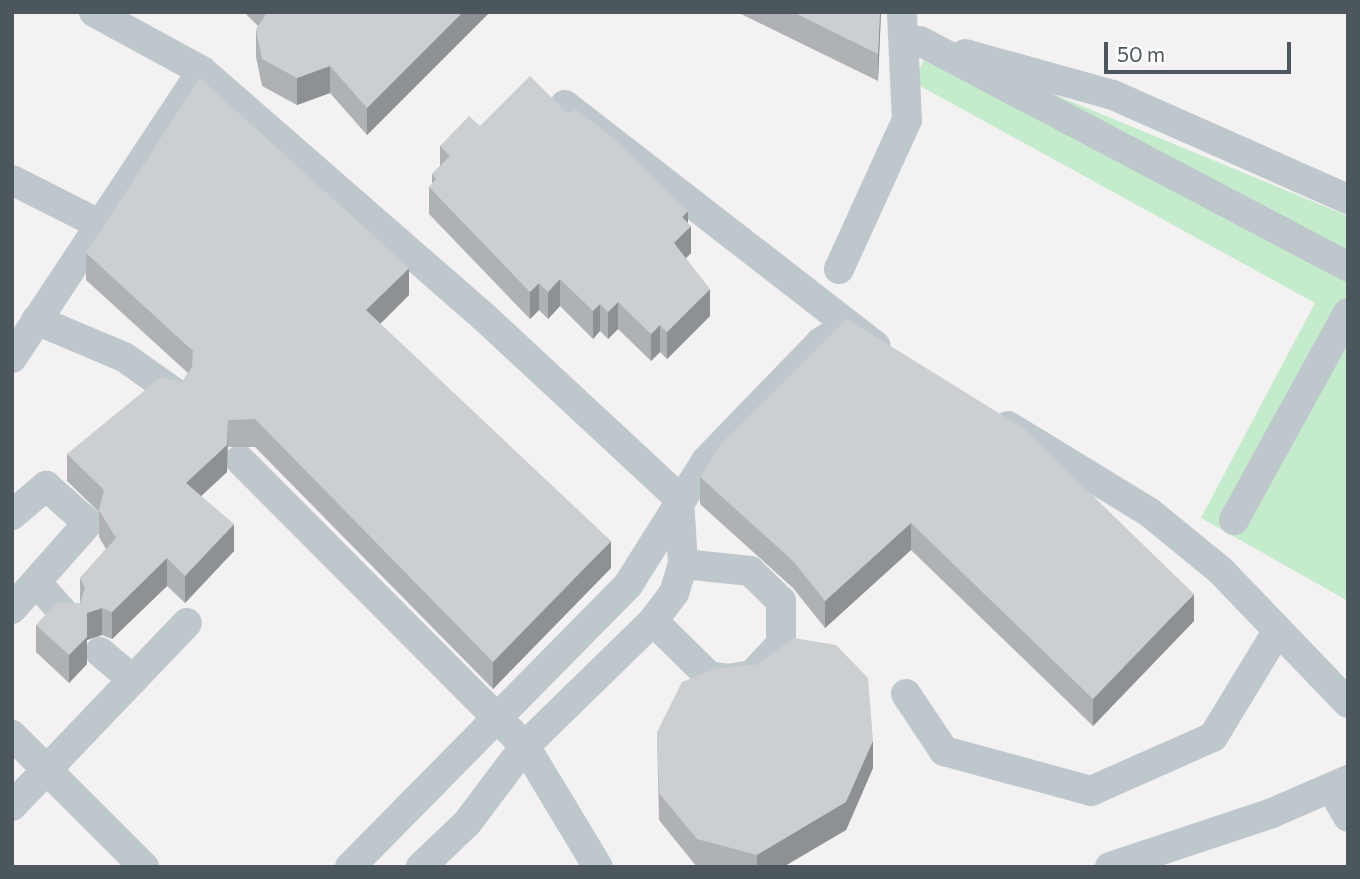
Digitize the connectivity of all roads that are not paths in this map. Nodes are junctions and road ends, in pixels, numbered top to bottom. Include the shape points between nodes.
1 (94, 12) edge
2 (907, 31) edge
3 (202, 71) junction
4 (565, 105) dead end
5 (12, 180) edge
6 (1348, 199) edge
7 (101, 225) junction
8 (1348, 267) edge
9 (839, 270) dead end
10 (1348, 313) edge
11 (26, 325) edge
12 (848, 325) junction
13 (1340, 350) edge
14 (12, 358) edge
15 (900, 360) edge
16 (175, 393) edge
17 (983, 411) edge
18 (240, 460) dead end
19 (679, 498) junction
20 (12, 515) edge
21 (1234, 520) dead end
22 (683, 564) junction
23 (37, 583) junction
24 (12, 610) edge
25 (68, 618) edge
26 (653, 621) junction
27 (187, 623) dead end
28 (1278, 630) junction
29 (100, 652) dead end
30 (133, 680) junction
31 (906, 694) dead end
32 (1348, 703) edge
33 (497, 718) junction
34 (12, 735) edge
35 (525, 746) junction
36 (47, 770) junction
37 (1340, 784) edge
38 (12, 806) edge
39 (1348, 817) edge
40 (144, 867) edge
41 (350, 867) edge
42 (421, 867) edge
43 (598, 867) edge
44 (1111, 867) edge

1 - 3 street
2 - 6 street via 1113,95
2 - 8 street
2 - 9 street via 907,120
3 - 7 street
3 - 19 street via 484,317
4 - 12 street
5 - 7 street
7 - 11 street
10 - 13 street
11 - 14 street
11 - 16 street via 124,357
12 - 15 street
12 - 19 street via 821,342
13 - 21 street
17 - 28 street via 1149,512 1221,571
18 - 33 street
19 - 22 street
19 - 33 street via 628,585
20 - 23 street via 46,486 88,523
22 - 26 street via 674,593
22 - 26 street via 750,571 781,601 781,644 752,675 709,676
23 - 24 street
23 - 25 street
26 - 35 street
27 - 30 street
28 - 31 street via 1213,737 1091,791 944,751
28 - 32 street
29 - 30 street
30 - 36 street
33 - 35 street
33 - 41 street
34 - 36 street
35 - 42 street via 467,823
35 - 43 street
36 - 38 street
36 - 40 street
37 - 39 street
37 - 44 street

